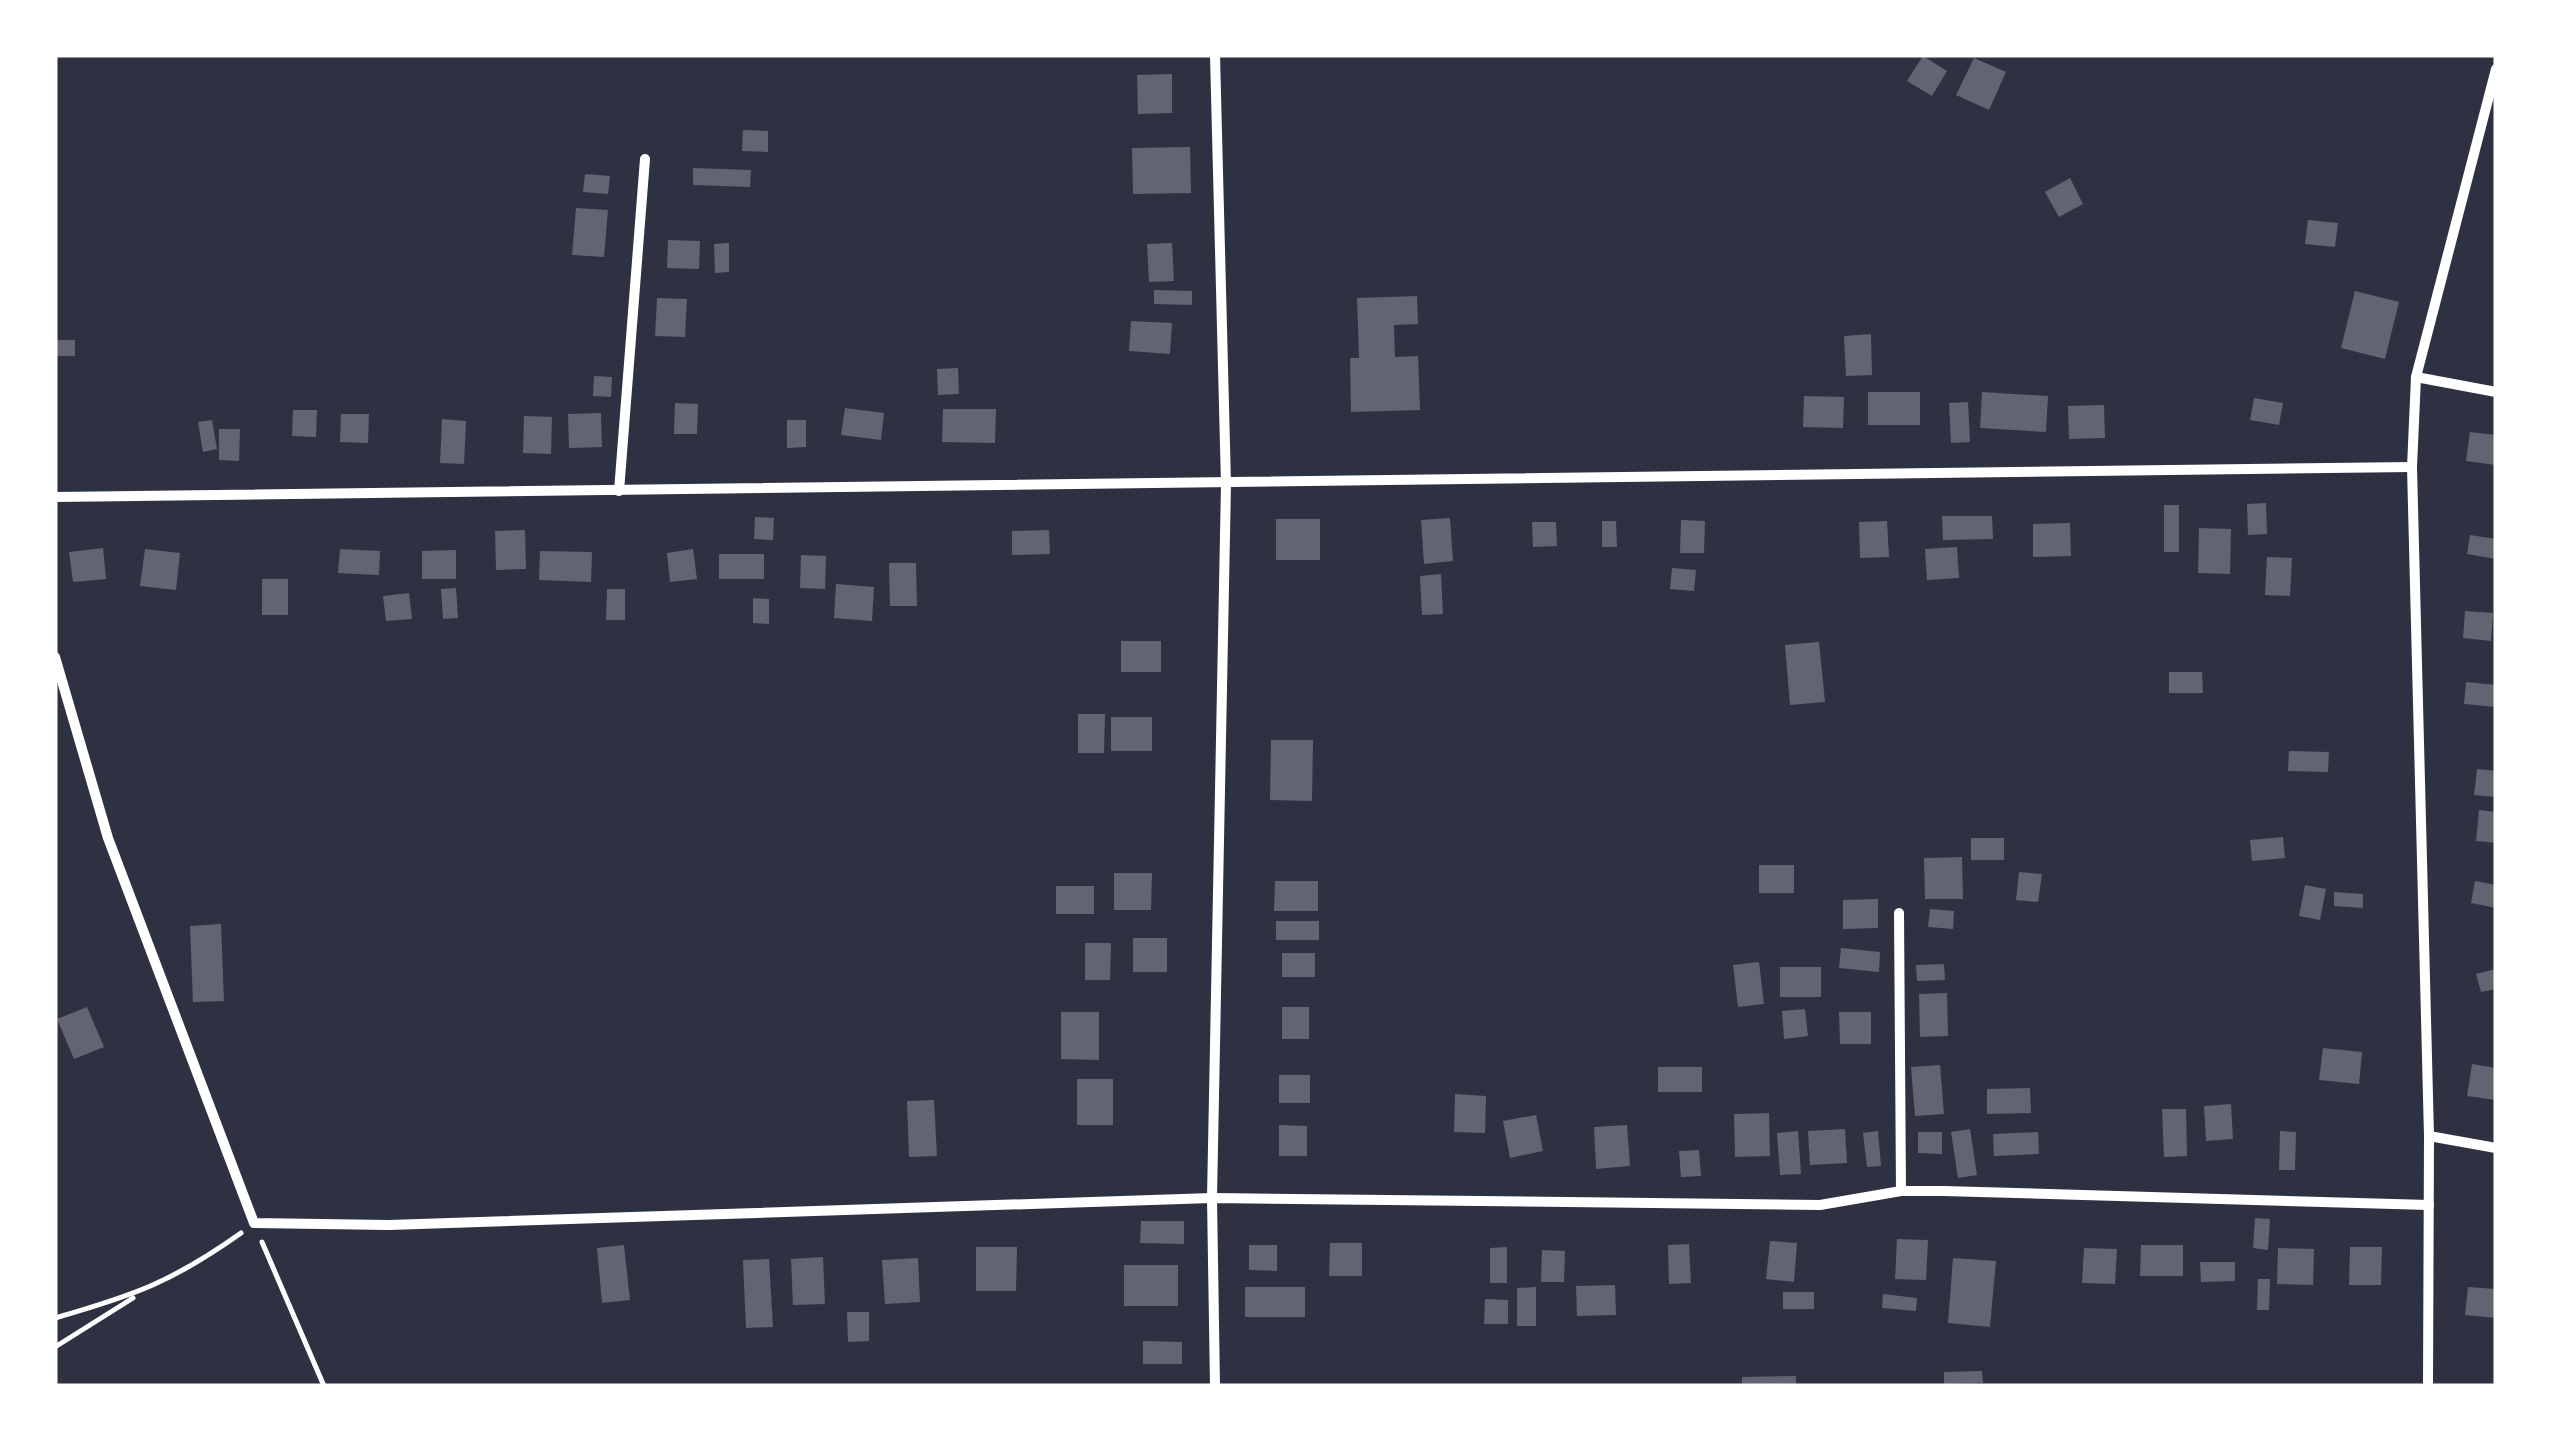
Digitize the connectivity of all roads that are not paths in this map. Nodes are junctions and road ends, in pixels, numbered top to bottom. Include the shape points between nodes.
1 (1215, 55) edge
2 (2496, 70) edge
3 (646, 159) dead end
4 (2416, 377) junction
5 (2496, 392) edge
6 (2412, 467) junction
7 (1226, 484) junction
8 (619, 491) junction
9 (55, 497) edge
10 (55, 657) edge
11 (1899, 913) dead end
12 (2429, 1136) junction
13 (2496, 1148) edge
14 (1901, 1191) junction
15 (1212, 1198) junction
16 (2428, 1205) junction
17 (1214, 1386) edge
18 (2428, 1386) edge

1 - 7 street
2 - 4 street
3 - 8 street
4 - 5 street
4 - 6 street
6 - 7 street
6 - 12 street
7 - 8 street
7 - 15 street
8 - 9 street
10 - 15 street via 108,838 254,1223 409,1224
11 - 14 street
12 - 13 street
12 - 16 street
14 - 15 street via 1820,1205
14 - 16 street
15 - 17 street
16 - 18 street

